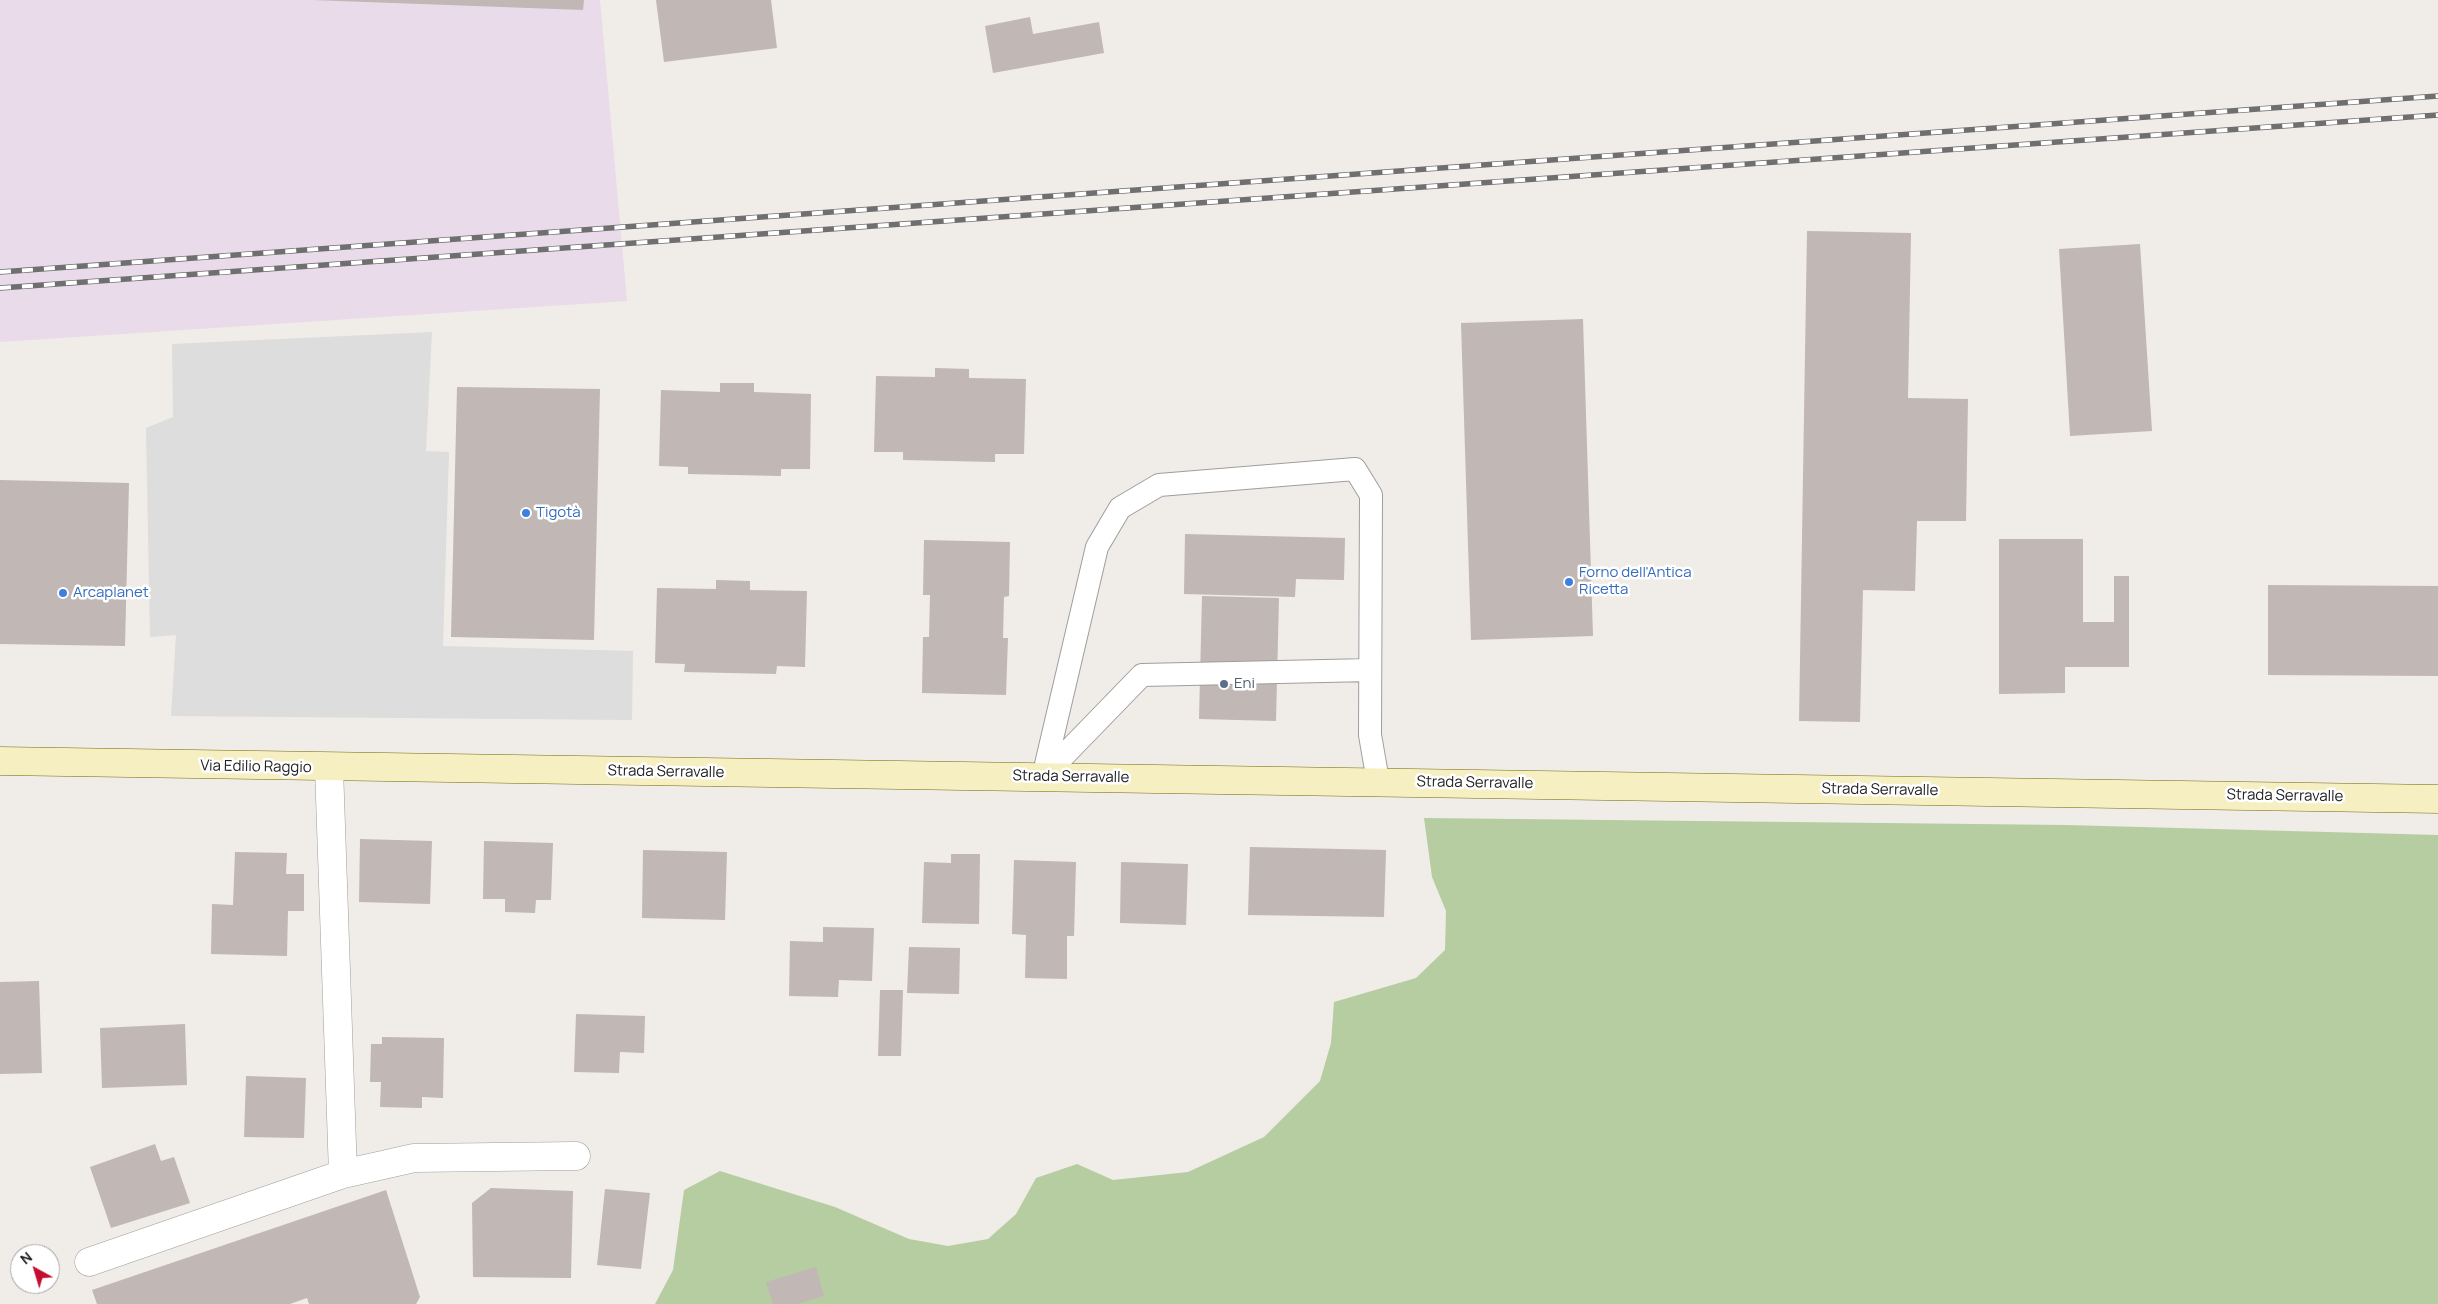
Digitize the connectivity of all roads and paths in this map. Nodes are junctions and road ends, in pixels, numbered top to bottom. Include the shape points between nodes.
1 (1370, 670) junction
2 (0, 761) edge
3 (329, 768) junction
4 (513, 769) joint
5 (1043, 777) junction
6 (1378, 781) junction
7 (2438, 799) edge
8 (576, 1156) dead end
9 (343, 1174) junction
10 (89, 1262) dead end

1 - 5 lane via 1142,675
1 - 5 lane via 1371,495 1355,469 1159,485 1120,508 1097,547
1 - 6 lane via 1370,735
2 - 3 main road, Via Edilio Raggio
3 - 4 main road, Via Edilio Raggio
3 - 9 street
4 - 5 main road, Strada Serravalle
5 - 6 main road, Strada Serravalle
6 - 7 main road, Strada Serravalle
8 - 9 street via 414,1158
9 - 10 street

